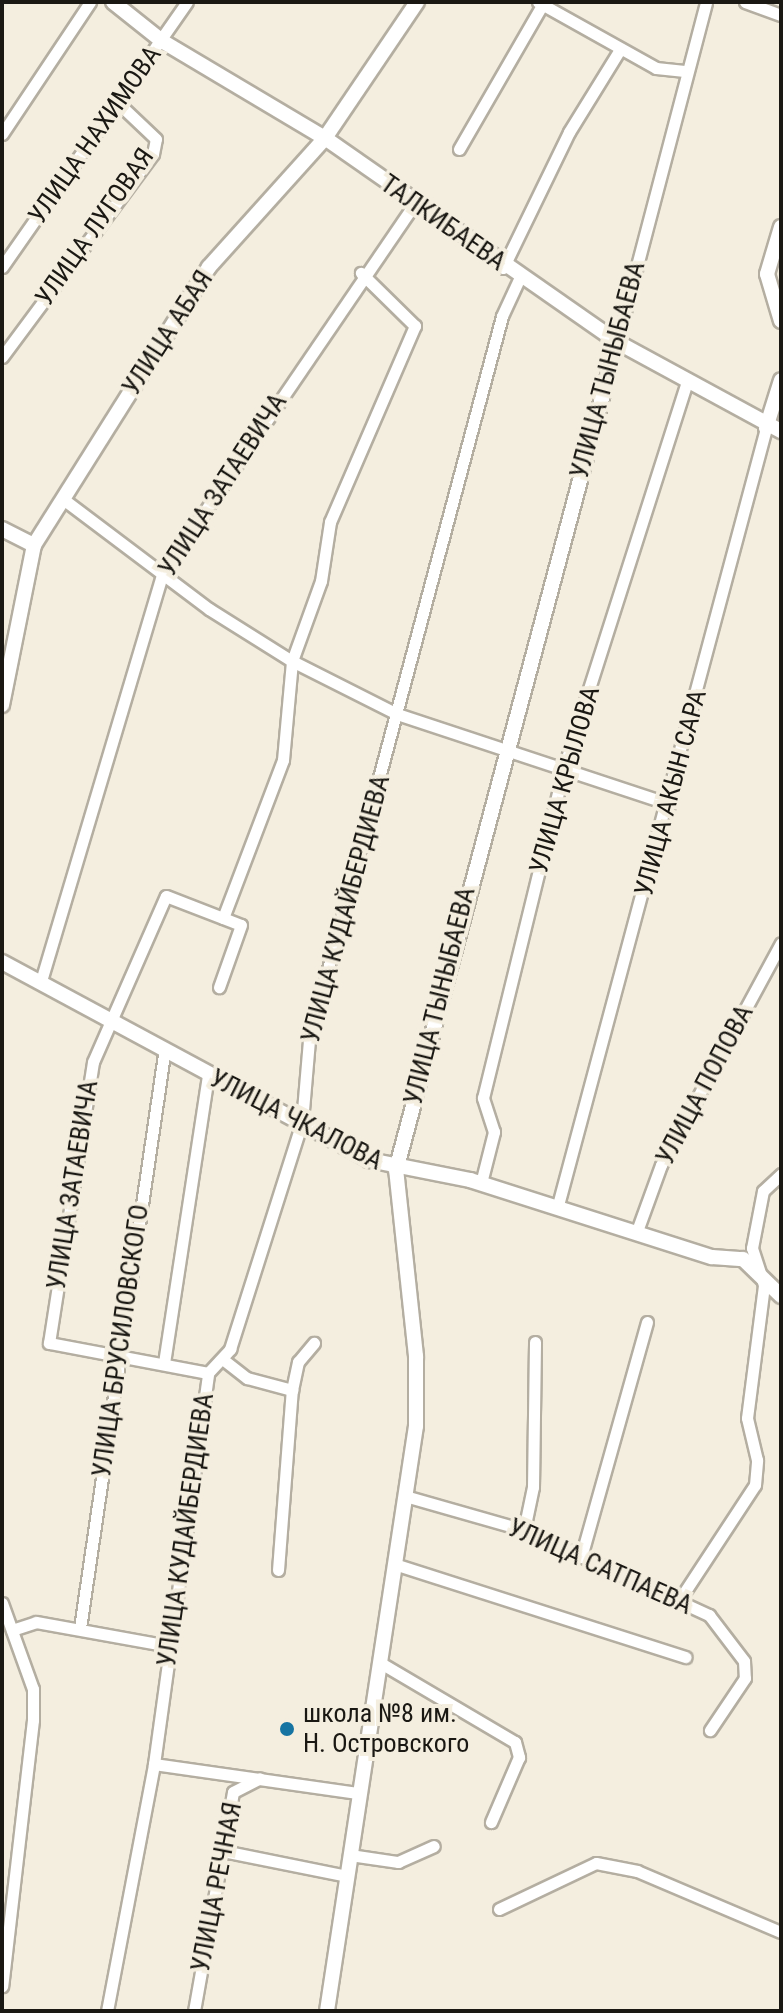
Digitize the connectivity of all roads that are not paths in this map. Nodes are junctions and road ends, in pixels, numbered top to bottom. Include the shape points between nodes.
1 (90, 2) edge
2 (113, 2) edge
3 (187, 2) edge
4 (417, 2) edge
5 (706, 2) edge
6 (745, 2) edge
7 (540, 3) edge
8 (781, 15) edge
9 (162, 41) junction
10 (619, 51) junction
11 (687, 71) junction
12 (118, 103) junction
13 (2, 134) edge
14 (325, 138) junction
15 (459, 149) dead end
16 (414, 204) junction
17 (781, 227) edge
18 (2, 267) edge
19 (503, 268) junction
20 (361, 273) junction
21 (520, 277) junction
22 (781, 321) edge
23 (617, 342) junction
24 (2, 357) edge
25 (781, 380) edge
26 (687, 382) junction
27 (774, 430) edge
28 (63, 499) junction
29 (2, 529) edge
30 (34, 545) junction
31 (162, 574) junction
32 (292, 661) junction
33 (2, 705) edge
34 (397, 714) junction
35 (504, 746) junction
36 (564, 767) junction
37 (669, 804) junction
38 (223, 918) junction
39 (781, 943) edge
40 (2, 962) edge
41 (41, 981) junction
42 (219, 987) dead end
43 (108, 1021) junction
44 (164, 1054) junction
45 (208, 1076) junction
46 (302, 1122) junction
47 (396, 1170) junction
48 (781, 1174) edge
49 (481, 1183) junction
50 (558, 1205) junction
51 (637, 1231) junction
52 (764, 1285) junction
53 (781, 1296) edge
54 (647, 1322) dead end
55 (535, 1342) dead end
56 (314, 1343) dead end
57 (117, 1356) junction
58 (225, 1361) junction
59 (164, 1363) junction
60 (208, 1373) junction
61 (292, 1390) junction
62 (405, 1496) junction
63 (524, 1530) junction
64 (581, 1557) junction
65 (394, 1564) junction
66 (278, 1570) dead end
67 (678, 1602) junction
68 (3, 1607) edge
69 (80, 1628) junction
70 (12, 1630) junction
71 (170, 1646) junction
72 (686, 1657) dead end
73 (379, 1662) junction
74 (710, 1730) dead end
75 (154, 1764) junction
76 (260, 1778) junction
77 (359, 1793) junction
78 (491, 1822) dead end
79 (434, 1846) dead end
80 (223, 1851) junction
81 (350, 1855) junction
82 (347, 1876) junction
83 (499, 1909) dead end
84 (781, 1932) edge
85 (6, 1943) edge
86 (2, 1986) edge
87 (107, 2011) edge
88 (194, 2011) edge
89 (327, 2011) edge

1 - 13 street
2 - 9 street, ТАЛКИБАЕВА
3 - 9 street, УЛИЦА НАХИМОВА
4 - 14 street, УЛИЦА АБАЯ
5 - 11 street, УЛИЦА ТЫНЫБАЕВА
6 - 8 street
7 - 10 street
7 - 15 street
9 - 12 street, УЛИЦА НАХИМОВА
9 - 14 street, ТАЛКИБАЕВА
10 - 11 street via 656,68
10 - 19 street via 569,132
11 - 23 street, УЛИЦА ТЫНЫБАЕВА
12 - 18 street, УЛИЦА НАХИМОВА
12 - 24 street, УЛИЦА ЛУГОВАЯ via 156,139 153,154
14 - 16 street, ТАЛКИБАЕВА
14 - 28 street, УЛИЦА АБАЯ via 209,267
16 - 19 street, ТАЛКИБАЕВА
16 - 20 street, УЛИЦА ЗАТАЕВИЧА
17 - 22 street via 767,274
19 - 21 street, ТАЛКИБАЕВА
20 - 31 street, УЛИЦА ЗАТАЕВИЧА
20 - 32 street via 415,326 330,522 321,581
21 - 23 street, ТАЛКИБАЕВА
21 - 34 street, УЛИЦА КУДАЙБЕРДИЕВА via 502,316
23 - 26 street, ТАЛКИБАЕВА
23 - 35 street, УЛИЦА ТЫНЫБАЕВА
25 - 27 street, УЛИЦА АКЫН САРА
26 - 27 street, ТАЛКИБАЕВА
26 - 36 street, УЛИЦА КРЫЛОВА
27 - 37 street, УЛИЦА АКЫН САРА
28 - 30 street, УЛИЦА АБАЯ
28 - 31 street
29 - 30 street
30 - 33 street, УЛИЦА АБАЯ
31 - 32 street
31 - 41 street, УЛИЦА ЗАТАЕВИЧА
32 - 34 street
32 - 38 street via 283,760
34 - 35 street
34 - 46 street, УЛИЦА КУДАЙБЕРДИЕВА via 309,1040
35 - 36 street
35 - 47 street, УЛИЦА ТЫНЫБАЕВА
36 - 37 street
36 - 49 street, УЛИЦА КРЫЛОВА via 483,1098 494,1132
37 - 50 street, УЛИЦА АКЫН САРА
38 - 42 street via 241,925
38 - 43 street via 166,896
39 - 51 street, УЛИЦА ПОПОВА via 661,1165
40 - 41 street, УЛИЦА ЧКАЛОВА
41 - 43 street, УЛИЦА ЧКАЛОВА
43 - 44 street, УЛИЦА ЧКАЛОВА
43 - 57 street, УЛИЦА ЗАТАЕВИЧА via 93,1062 49,1343 56,1349
44 - 45 street, УЛИЦА ЧКАЛОВА
44 - 57 street, УЛИЦА БРУСИЛОВСКОГО
45 - 46 street, УЛИЦА ЧКАЛОВА
45 - 59 street
46 - 47 street, УЛИЦА ЧКАЛОВА
46 - 58 street, УЛИЦА КУДАЙБЕРДИЕВА
47 - 49 street, УЛИЦА ЧКАЛОВА
47 - 62 street, УЛИЦА ТЫНЫБАЕВА via 416,1356
48 - 52 street via 763,1191 756,1214 752,1248
49 - 50 street, УЛИЦА ЧКАЛОВА
50 - 51 street, УЛИЦА ЧКАЛОВА
51 - 52 street, УЛИЦА ЧКАЛОВА via 712,1257 743,1259
52 - 53 street, УЛИЦА ЧКАЛОВА
52 - 67 street via 747,1418 757,1460 755,1485
54 - 64 street
55 - 63 street via 533,1487
56 - 61 street via 298,1362
57 - 59 street
57 - 69 street, УЛИЦА БРУСИЛОВСКОГО
58 - 60 street, УЛИЦА КУДАЙБЕРДИЕВА
58 - 61 street via 247,1378
59 - 60 street
60 - 71 street, УЛИЦА КУДАЙБЕРДИЕВА
61 - 66 street
62 - 63 street, УЛИЦА САТПАЕВА
62 - 65 street, УЛИЦА ТЫНЫБАЕВА
63 - 64 street, УЛИЦА САТПАЕВА
64 - 67 street, УЛИЦА САТПАЕВА
65 - 72 street, УЛИЦА САТПАЕВА
65 - 73 street, УЛИЦА ТЫНЫБАЕВА
67 - 74 street, УЛИЦА САТПАЕВА via 709,1615 744,1661 745,1678
68 - 70 street
69 - 70 street via 36,1622
69 - 71 street
70 - 85 street via 33,1689 33,1720
71 - 75 street, УЛИЦА КУДАЙБЕРДИЕВА
73 - 77 street, УЛИЦА ТЫНЫБАЕВА
73 - 78 street via 515,1742 519,1757
75 - 76 street
75 - 87 street, УЛИЦА КУДАЙБЕРДИЕВА
76 - 77 street
76 - 80 street, УЛИЦА РЕЧНАЯ via 233,1792
77 - 81 street, УЛИЦА ТЫНЫБАЕВА
79 - 81 street via 398,1862
80 - 82 street
80 - 88 street, УЛИЦА РЕЧНАЯ
81 - 82 street, УЛИЦА ТЫНЫБАЕВА
82 - 89 street, УЛИЦА ТЫНЫБАЕВА
83 - 84 street via 596,1863 637,1871
85 - 86 street

